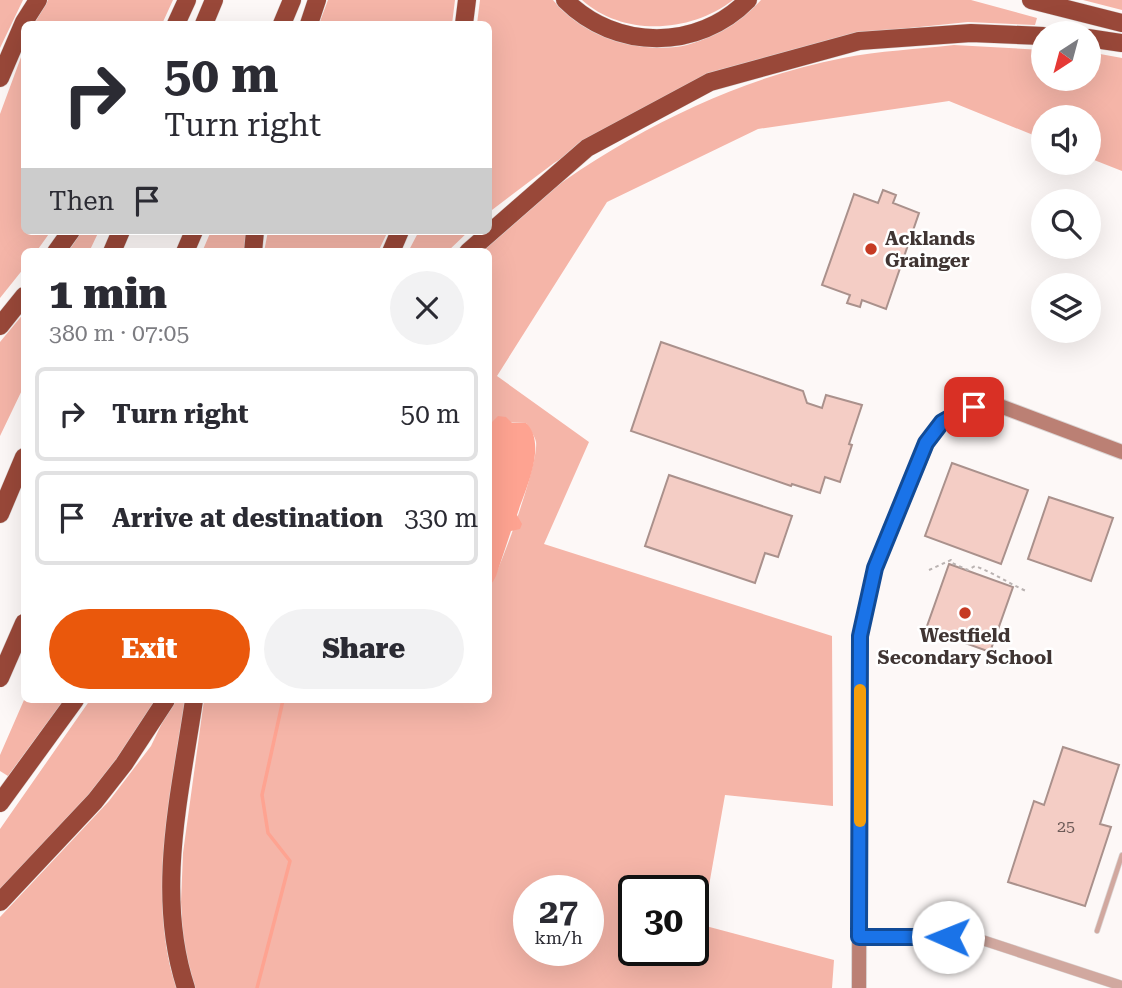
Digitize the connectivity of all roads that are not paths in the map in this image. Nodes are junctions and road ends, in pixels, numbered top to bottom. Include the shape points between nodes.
1 (38, 0) edge
2 (187, 0) edge
3 (214, 0) edge
4 (292, 0) edge
5 (317, 0) edge
6 (467, 0) edge
7 (565, 0) edge
8 (748, 0) edge
9 (1031, 0) edge
10 (25, 21) edge
11 (177, 21) edge
12 (205, 21) edge
13 (283, 21) edge
14 (310, 21) edge
15 (464, 21) edge
16 (1122, 23) edge
17 (21, 29) edge
18 (1031, 36) edge
19 (1101, 40) edge
20 (1122, 43) edge
21 (0, 78) edge
22 (492, 231) edge
23 (487, 235) edge
24 (473, 248) edge
25 (21, 300) edge
26 (0, 326) edge
27 (1122, 452) edge
28 (21, 464) edge
29 (0, 514) edge
30 (21, 630) edge
31 (0, 678) edge
32 (73, 703) edge
33 (164, 703) edge
34 (194, 703) edge
35 (0, 803) edge
36 (1122, 855) edge
37 (0, 902) edge
38 (1097, 931) dead end
39 (859, 937) junction
40 (1122, 986) edge
41 (186, 988) edge
42 (859, 988) edge

1 - 10 highway
2 - 11 highway
3 - 12 highway
4 - 13 highway
5 - 14 highway
6 - 15 highway
7 - 8 highway via 603,28 659,39 718,24
9 - 16 highway
17 - 21 highway
18 - 22 highway via 971,33 859,41 710,82 587,148
19 - 20 highway
23 - 24 highway
25 - 26 highway
27 - 39 street via 1000,406 967,408 942,422 926,443 875,568 860,636
28 - 29 highway
30 - 31 highway
32 - 35 highway
33 - 37 highway via 96,801
34 - 41 highway via 171,855 170,919
36 - 38 lane
39 - 40 street via 973,937
39 - 42 street

